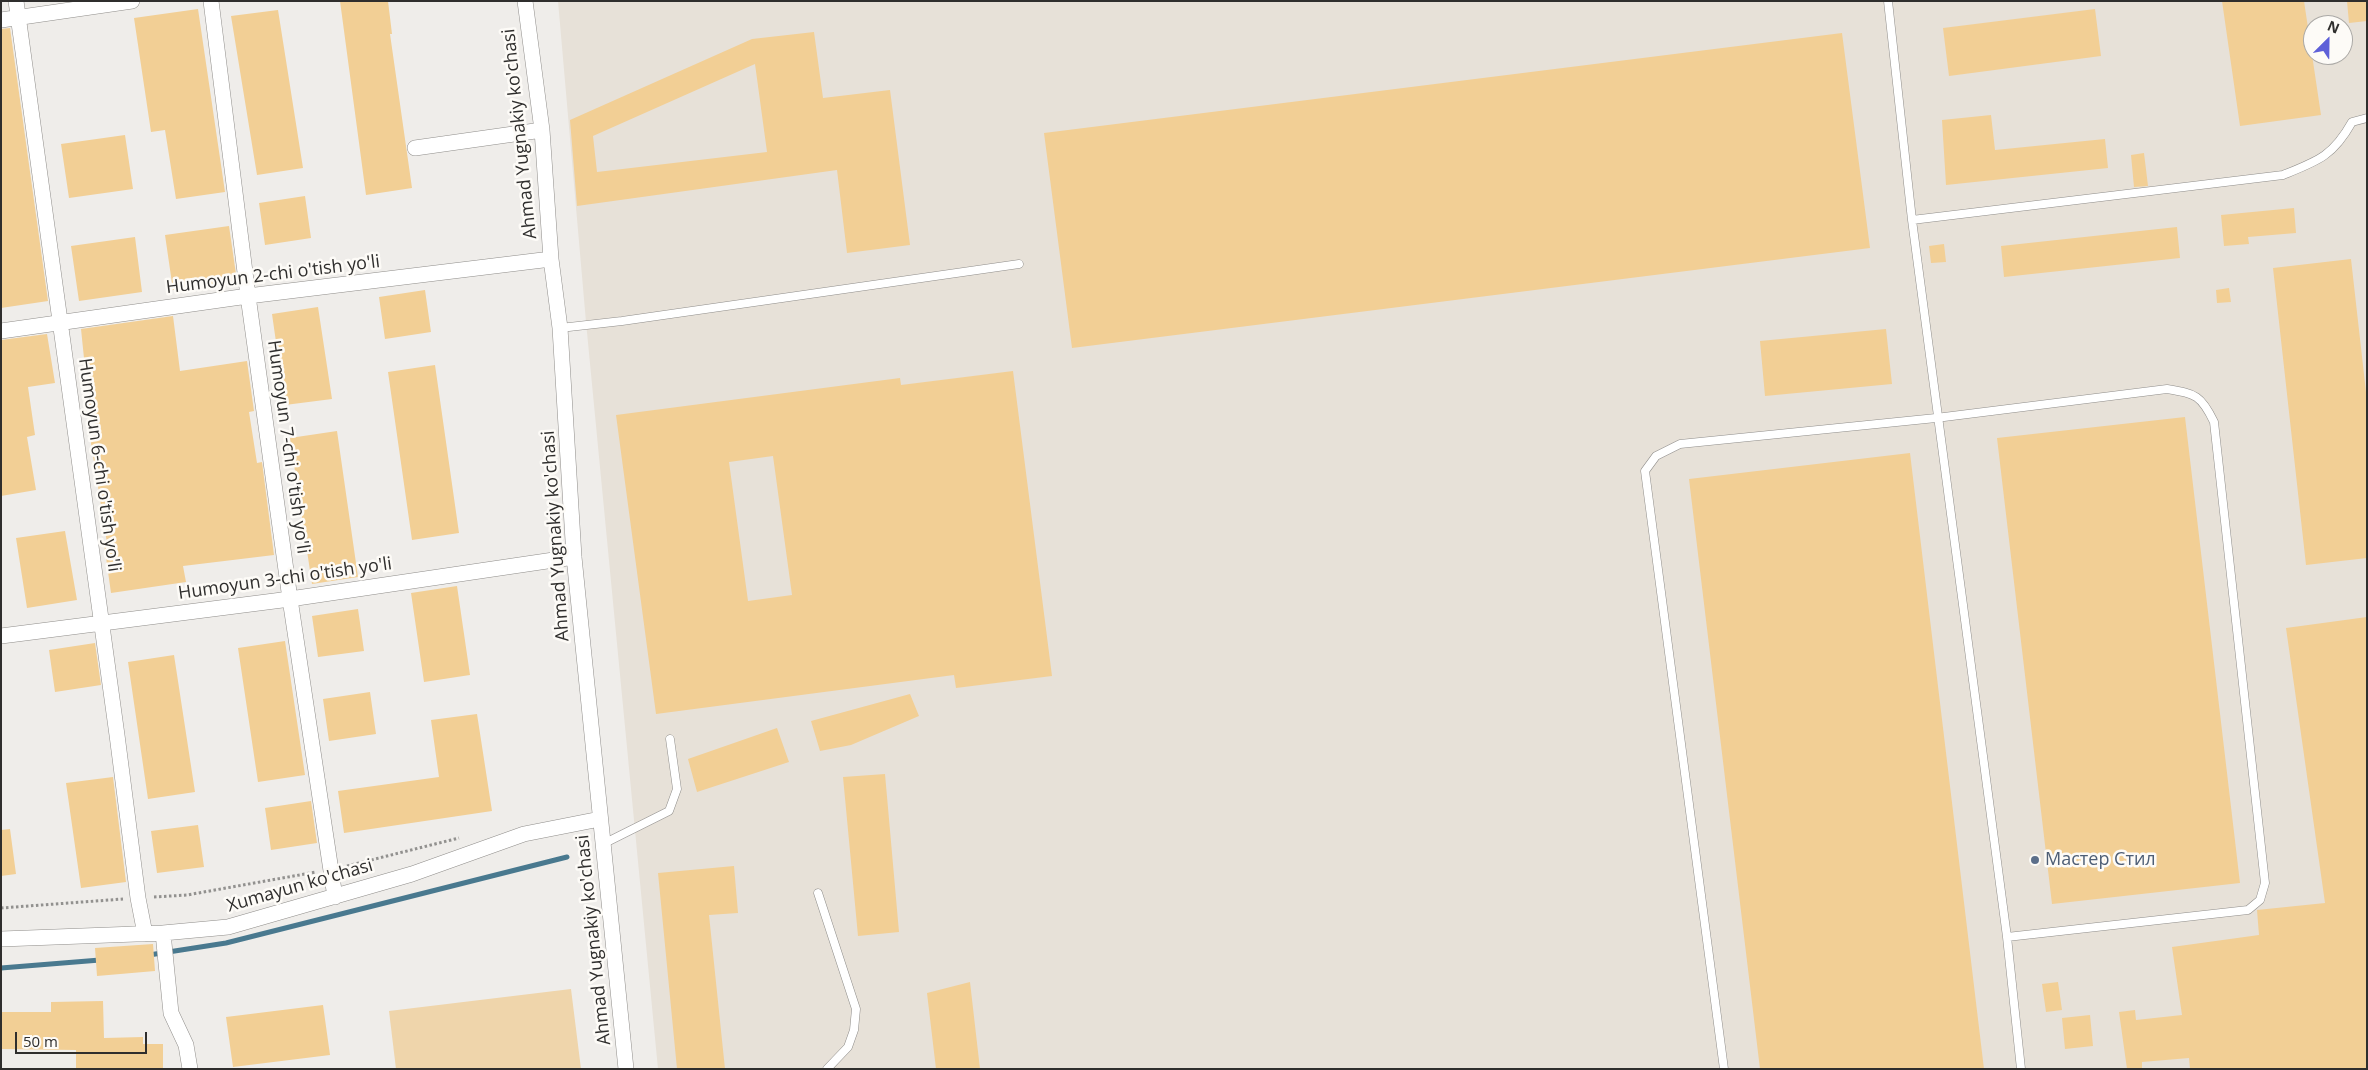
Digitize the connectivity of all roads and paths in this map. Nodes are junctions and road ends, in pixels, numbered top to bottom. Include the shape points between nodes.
1 (16, 1) edge
2 (132, 1) edge
3 (211, 1) edge
4 (525, 1) edge
5 (1888, 1) edge
6 (18, 18) junction
7 (1, 20) edge
8 (2367, 118) edge
9 (542, 130) junction
10 (415, 148) dead end
11 (1912, 220) junction
12 (550, 259) junction
13 (1019, 264) dead end
14 (248, 296) junction
15 (61, 323) junction
16 (560, 328) junction
17 (1, 330) edge
18 (1936, 418) junction
19 (574, 557) junction
20 (290, 599) junction
21 (102, 622) junction
22 (1, 636) edge
23 (670, 739) dead end
24 (600, 818) junction
25 (465, 837) dead end
26 (603, 844) junction
27 (332, 870) junction
28 (818, 894) dead end
29 (335, 897) junction
30 (138, 898) junction
31 (1, 908) edge
32 (162, 933) junction
33 (145, 934) junction
34 (2007, 937) junction
35 (1, 939) edge
36 (190, 1069) edge
37 (626, 1069) edge
38 (827, 1069) edge
39 (1724, 1069) edge
40 (2021, 1069) edge

1 - 6 street, Humoyun 6-chi o'tish yo'li
2 - 6 street
3 - 14 street, Humoyun 7-chi o'tish yo'li
4 - 9 street, Ahmad Yugnakiy ko'chasi
5 - 11 lane
6 - 7 street
6 - 15 street, Humoyun 6-chi o'tish yo'li
8 - 11 lane via 2352,122 2340,142 2318,161 2283,175
9 - 10 street
9 - 12 street, Ahmad Yugnakiy ko'chasi
11 - 18 lane
12 - 14 street, Humoyun 2-chi o'tish yo'li
12 - 16 street, Ahmad Yugnakiy ko'chasi
13 - 16 lane
14 - 15 street, Humoyun 2-chi o'tish yo'li
14 - 20 street, Humoyun 7-chi o'tish yo'li
15 - 17 street, Humoyun 2-chi o'tish yo'li
15 - 21 street, Humoyun 6-chi o'tish yo'li
16 - 19 street, Ahmad Yugnakiy ko'chasi
18 - 34 lane
18 - 34 lane via 2167,389 2190,393 2204,403 2214,422 2265,883 2260,900 2248,910
18 - 39 lane via 1680,444 1656,456 1645,471
19 - 20 street, Humoyun 3-chi o'tish yo'li
19 - 24 street, Ahmad Yugnakiy ko'chasi
20 - 21 street, Humoyun 3-chi o'tish yo'li
20 - 27 street, Humoyun 7-chi o'tish yo'li
21 - 22 street, Humoyun 3-chi o'tish yo'li
21 - 30 street, Humoyun 6-chi o'tish yo'li
23 - 26 lane via 677,789 669,811
24 - 26 street, Ahmad Yugnakiy ko'chasi
24 - 29 street, Xumayun ko'chasi via 524,834 412,874
25 - 27 path
26 - 37 street, Ahmad Yugnakiy ko'chasi
27 - 29 street, Humoyun 7-chi o'tish yo'li
27 - 30 path via 187,895
28 - 38 lane via 856,1009 848,1047
29 - 32 street, Xumayun ko'chasi via 228,927
30 - 31 path
30 - 33 street, Humoyun 6-chi o'tish yo'li
32 - 33 street, Xumayun ko'chasi
32 - 36 street via 171,1012 186,1045
33 - 35 street, Xumayun ko'chasi
34 - 40 lane

